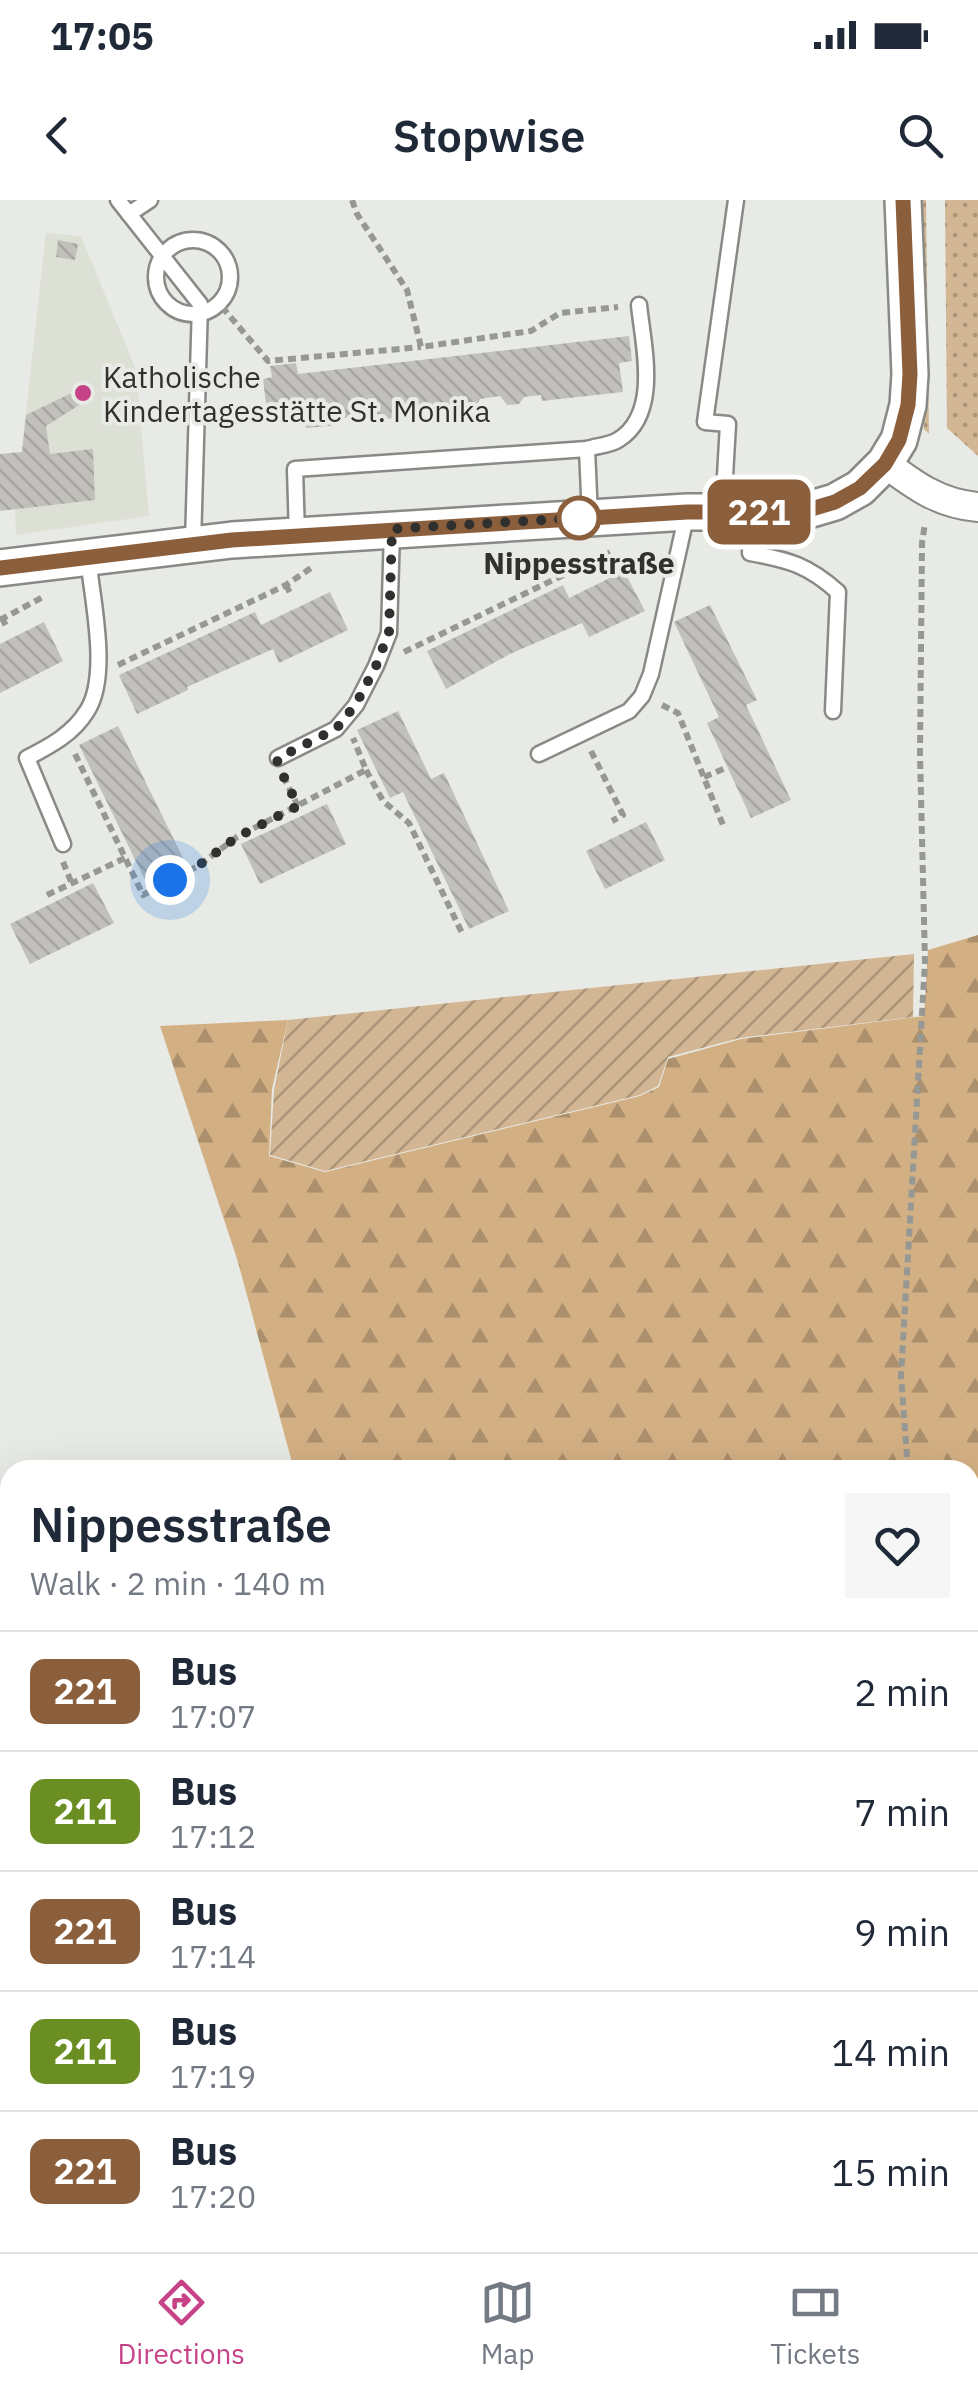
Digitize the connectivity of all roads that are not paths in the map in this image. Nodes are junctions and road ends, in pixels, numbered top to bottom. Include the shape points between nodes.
1 (118, 200) edge
2 (150, 200) edge
3 (736, 200) edge
4 (903, 200) edge
5 (129, 214) junction
6 (162, 255) junction
7 (639, 305) road end
8 (200, 313) junction
9 (587, 449) junction
10 (885, 464) junction
11 (978, 507) edge
12 (687, 512) junction
13 (737, 512) junction
14 (602, 517) junction
15 (392, 529) junction
16 (304, 535) junction
17 (192, 544) junction
18 (88, 557) junction
19 (0, 568) edge
20 (833, 712) dead end
21 (539, 754) dead end
22 (278, 758) road end
23 (63, 844) dead end

1 - 5 lane
2 - 5 lane
3 - 13 lane via 705,422 728,424
4 - 10 street via 908,405
5 - 6 lane
6 - 8 lane
6 - 8 lane via 156,284 162,297 172,308
6 - 8 lane via 187,240 215,246 230,270 230,284 218,303
7 - 9 lane via 646,381 640,415 618,440
8 - 17 lane
9 - 14 lane
9 - 16 lane via 295,469
10 - 11 street via 929,495
10 - 13 street via 860,488 823,506
12 - 13 street
12 - 14 street
12 - 21 lane via 642,696 630,711
13 - 20 lane via 750,552 790,560 838,592
14 - 15 street
15 - 16 street
15 - 22 lane via 389,632 376,666 346,720
16 - 17 street
17 - 18 street
18 - 19 street
18 - 23 lane via 98,674 88,711 66,735 27,758

